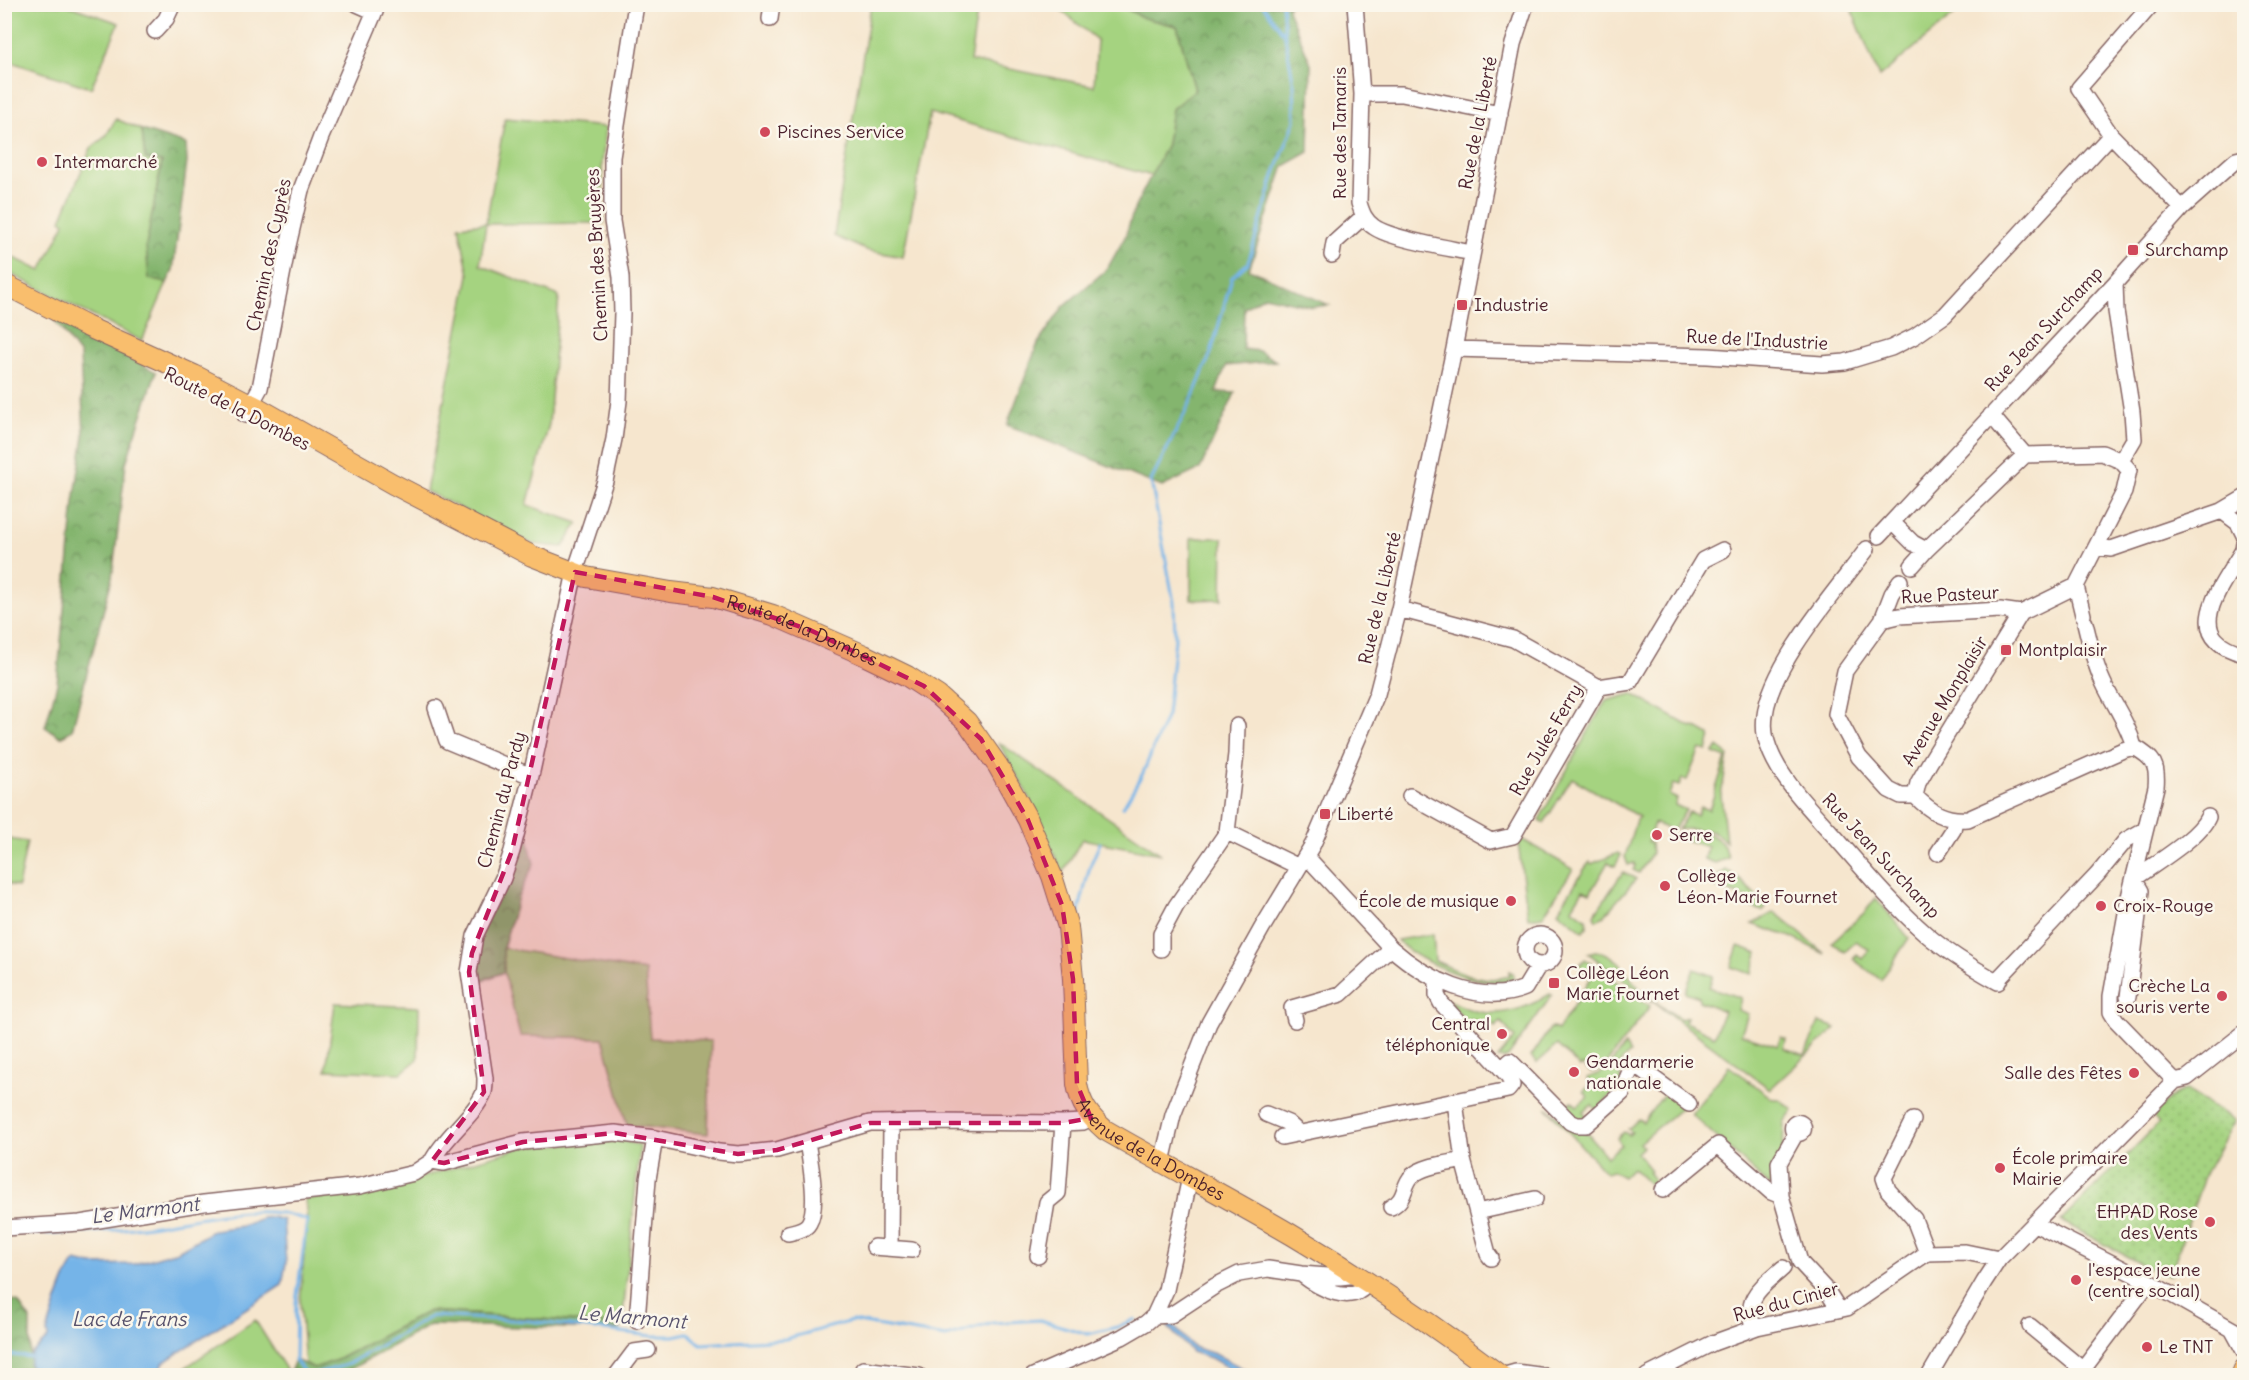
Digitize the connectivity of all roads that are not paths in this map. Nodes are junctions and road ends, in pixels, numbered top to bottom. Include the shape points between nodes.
1 (173, 4) edge
2 (357, 4) edge
3 (636, 4) edge
4 (1355, 4) edge
5 (1526, 4) edge
6 (2152, 4) edge
7 (376, 8) edge
8 (155, 32) dead end
9 (1362, 94) junction
10 (1500, 114) junction
11 (2111, 135) junction
12 (2244, 158) edge
13 (2182, 208) junction
14 (1364, 216) junction
15 (1472, 253) junction
16 (1332, 255) dead end
17 (2115, 283) junction
18 (4, 284) edge
19 (1454, 349) junction
20 (248, 410) junction
21 (1991, 414) junction
22 (2025, 455) junction
23 (2121, 461) junction
24 (2244, 498) edge
25 (2223, 511) junction
26 (1892, 522) junction
27 (1879, 536) dead end
28 (2244, 536) edge
29 (2244, 543) edge
30 (2097, 547) junction
31 (1867, 549) dead end
32 (1723, 550) dead end
33 (1926, 550) junction
34 (1912, 566) dead end
35 (575, 572) junction
36 (1900, 581) dead end
37 (2076, 586) junction
38 (1399, 609) junction
39 (2021, 613) junction
40 (1882, 620) junction
41 (2244, 654) edge
42 (1599, 687) junction
43 (436, 708) dead end
44 (1237, 726) dead end
45 (2134, 747) junction
46 (531, 776) junction
47 (1410, 796) dead end
48 (1915, 796) junction
49 (2208, 818) dead end
50 (1955, 820) junction
51 (2144, 830) junction
52 (1227, 832) junction
53 (1938, 853) dead end
54 (1303, 861) junction
55 (2134, 879) junction
56 (1070, 945) joint
57 (1391, 948) junction
58 (1161, 950) dead end
59 (1539, 965) dead end
60 (1437, 979) junction
61 (1325, 984) dead end
62 (1341, 994) junction
63 (2127, 997) dead end
64 (1294, 1020) dead end
65 (2244, 1033) edge
66 (1502, 1069) junction
67 (2175, 1081) junction
68 (1455, 1102) junction
69 (1689, 1104) dead end
70 (1266, 1114) dead end
71 (1091, 1118) junction
72 (1913, 1120) dead end
73 (891, 1123) junction
74 (1063, 1123) junction
75 (1796, 1133) dead end
76 (1300, 1134) junction
77 (1282, 1137) dead end
78 (655, 1138) junction
79 (807, 1142) junction
80 (1463, 1160) junction
81 (432, 1161) junction
82 (1162, 1162) junction
83 (1190, 1177) junction
84 (1663, 1190) dead end
85 (1781, 1196) junction
86 (1535, 1199) dead end
87 (1391, 1207) dead end
88 (1477, 1212) junction
89 (2035, 1224) junction
90 (4, 1228) edge
91 (788, 1233) dead end
92 (874, 1247) dead end
93 (890, 1248) junction
94 (912, 1250) dead end
95 (1927, 1253) junction
96 (1038, 1256) dead end
97 (1491, 1258) dead end
98 (1999, 1259) junction
99 (1783, 1268) dead end
100 (1363, 1279) junction
101 (2149, 1282) junction
102 (1838, 1308) junction
103 (1154, 1316) junction
104 (637, 1321) dead end
105 (2030, 1326) dead end
106 (1753, 1328) junction
107 (2239, 1333) edge
108 (639, 1348) dead end
109 (2244, 1351) edge
110 (863, 1369) dead end
111 (2244, 1369) edge
112 (1492, 1373) edge
113 (2081, 1373) edge
114 (616, 1376) edge
115 (919, 1376) edge
116 (1033, 1376) edge
117 (1545, 1376) edge
118 (1647, 1376) edge
119 (1929, 1376) edge
120 (2241, 1376) edge

1 - 8 street
2 - 7 street
3 - 35 street, Chemin des Bruyères via 612,158 612,221 621,277 619,401 609,463
4 - 9 street, Rue des Tamaris
5 - 10 street, Rue de la Liberté via 1513,44
6 - 11 street via 2079,88
7 - 20 street, Chemin des Cyprès via 301,190 260,388
9 - 10 street via 1402,94
9 - 14 street, Rue des Tamaris via 1359,203
10 - 15 street, Rue de la Liberté
11 - 13 street
11 - 19 street, Rue de l'Industrie via 1945,315 1891,348 1845,362 1822,364 1708,356
12 - 13 street, Rue Jean Surchamp via 2236,160
13 - 17 street, Rue Jean Surchamp
14 - 15 street, Rue des Tamaris via 1385,233
14 - 16 street via 1334,243
15 - 19 street, Rue de la Liberté
17 - 21 street, Rue Jean Surchamp
17 - 23 street via 2134,440
18 - 20 main road, Route de la Dombes via 86,326 133,356
19 - 38 street, Rue de la Liberté
20 - 35 main road, Route de la Dombes via 307,445 393,484 532,556
21 - 22 street
21 - 26 street, Rue Jean Surchamp
22 - 23 street via 2102,453
22 - 33 street, Rue Pasteur
23 - 30 street via 2129,470 2124,492
24 - 25 street
25 - 28 street via 2238,523
25 - 30 street via 2111,549
26 - 27 street, Rue Jean Surchamp
26 - 33 street
29 - 41 street via 2211,606 2209,621 2219,644
30 - 37 street
31 - 51 street, Rue Jean Surchamp via 1808,627 1774,681 1765,717 1766,734 1775,761 1797,793 1897,905 1926,934 1998,982 2126,840
32 - 42 street via 1703,560 1630,682
33 - 34 street, Rue Pasteur
35 - 46 street, Chemin du Pardy
35 - 56 main road, Route de la Dombes via 612,582 713,597 773,615 907,676 938,696 967,722 1015,794 1052,876
36 - 40 street, Rue Pasteur
37 - 39 street
37 - 45 street via 2094,661
38 - 42 street, Rue Jules Ferry via 1513,639
38 - 54 street, Rue de la Liberté via 1377,694
39 - 40 street, Rue Pasteur via 1988,610
39 - 48 street, Avenue Monplaisir via 1929,762
40 - 48 street, Rue Pasteur via 1845,671 1836,714 1859,757 1889,790 1901,796
42 - 47 street, Rue Jules Ferry via 1513,836 1491,842
43 - 46 street via 447,741
44 - 52 street
45 - 50 street via 1968,819
45 - 51 street via 2155,763 2158,773
46 - 81 street, Chemin du Pardy via 503,878 475,936 469,972 484,1092
48 - 50 street, Avenue Monplaisir via 1926,808
49 - 55 street via 2195,834
50 - 53 street
51 - 55 street
52 - 54 street
52 - 58 street via 1176,906 1161,934
54 - 57 street
54 - 82 street, Rue de la Liberté via 1209,1023 1173,1115
55 - 63 street via 2141,891
55 - 67 street via 2111,1012
56 - 71 main road, Avenue de la Dombes via 1077,1084
57 - 60 street
57 - 62 street
59 - 60 street via 1525,988 1505,993 1486,994
60 - 66 street via 1441,1004
61 - 62 street
62 - 64 street via 1292,1008
65 - 67 street via 2187,1078
66 - 68 street via 1512,1085 1508,1090
66 - 69 street via 1510,1061 1577,1125 1586,1125 1622,1093 1633,1067
67 - 89 street
68 - 76 street
68 - 80 street
70 - 76 street via 1288,1123
71 - 74 street
71 - 82 main road, Avenue de la Dombes
72 - 95 street via 1884,1178 1888,1190 1914,1219
73 - 74 street
73 - 79 street via 870,1124
73 - 93 street
74 - 96 street via 1058,1193 1047,1202
75 - 85 street via 1779,1163
76 - 77 street
78 - 79 street via 738,1154
78 - 81 street via 615,1133 523,1142 444,1163
78 - 104 street
79 - 91 street via 813,1211 806,1227
80 - 87 street via 1412,1177 1399,1203
80 - 88 street
81 - 90 street via 414,1173 360,1186 204,1203 80,1223
82 - 83 main road, Avenue de la Dombes
83 - 100 main road, Avenue de la Dombes
83 - 103 street via 1166,1290
84 - 85 street via 1718,1145 1771,1192
85 - 102 street via 1800,1262
86 - 88 street
88 - 97 street
89 - 98 street
89 - 101 street
92 - 93 street
93 - 94 street
95 - 98 street via 1965,1252
95 - 102 street, Rue du Cinier via 1847,1308
98 - 119 street
99 - 106 street via 1756,1292 1751,1302
100 - 103 street via 1268,1269 1248,1271 1215,1286 1170,1315
100 - 112 main road, Avenue de la Dombes
101 - 107 street
101 - 113 street
102 - 106 street, Rue du Cinier
103 - 116 street via 1122,1337
105 - 113 street
106 - 118 street, Rue du Cinier
107 - 109 street
108 - 114 street
110 - 115 street
111 - 120 main road
112 - 117 street

